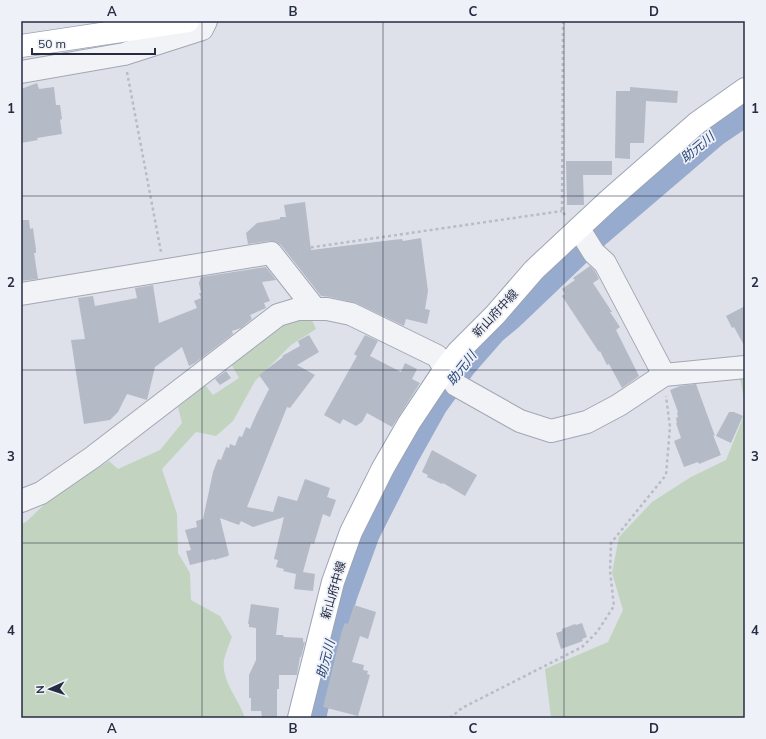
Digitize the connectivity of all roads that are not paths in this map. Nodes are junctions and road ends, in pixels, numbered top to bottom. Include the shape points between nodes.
1 (188, 21) edge
2 (206, 21) edge
3 (21, 46) edge
4 (21, 72) edge
5 (745, 89) edge
6 (579, 229) junction
7 (21, 294) edge
8 (315, 309) junction
9 (745, 368) edge
10 (664, 375) junction
11 (450, 377) junction
12 (21, 501) edge
13 (299, 718) edge

1 - 3 main road
2 - 4 street via 202,29 124,54
5 - 6 main road, 新山府中線 via 697,123
6 - 10 street via 594,253 605,263
6 - 11 main road, 新山府中線 via 534,270 458,352
7 - 8 street via 270,253
8 - 11 street via 351,314 437,356
8 - 12 street via 298,309 278,315 93,458 41,493
9 - 10 street
10 - 11 street via 619,405 587,422 551,431 520,421
11 - 13 main road, 新山府中線 via 409,423 351,532 334,582

